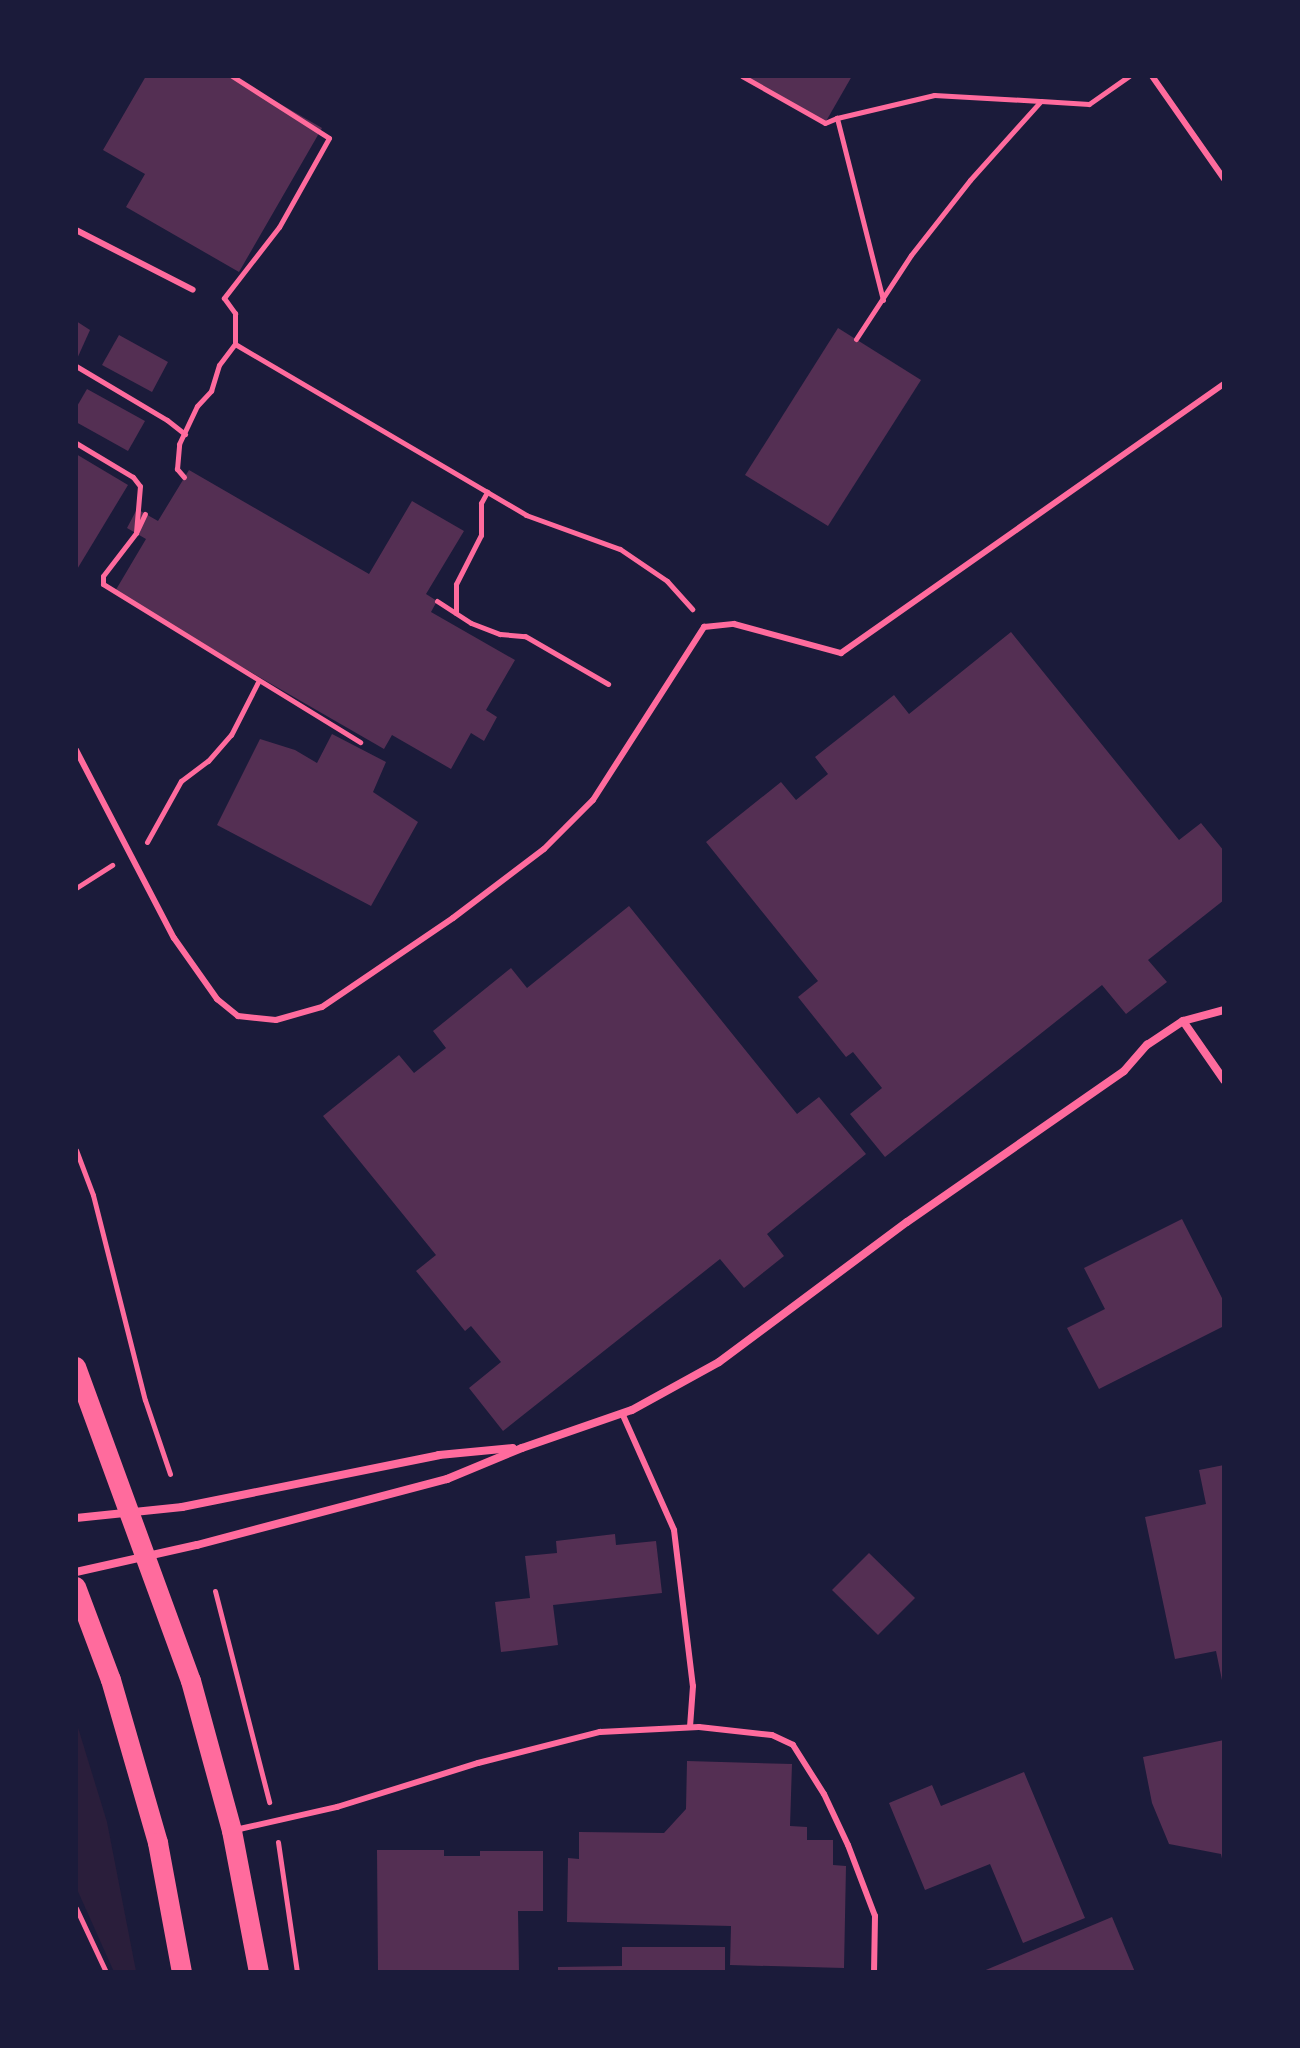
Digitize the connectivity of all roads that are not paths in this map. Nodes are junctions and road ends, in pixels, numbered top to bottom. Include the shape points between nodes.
1 (1152, 76) edge
2 (1224, 179) edge
3 (76, 230) edge
4 (193, 290) dead end
5 (1224, 384) edge
6 (76, 750) edge
7 (1224, 1010) edge
8 (1183, 1021) junction
9 (1224, 1080) edge
10 (76, 1367) edge
11 (622, 1413) junction
12 (522, 1448) junction
13 (130, 1513) junction
14 (76, 1518) edge
15 (147, 1557) junction
16 (76, 1572) edge
17 (76, 1587) edge
18 (690, 1727) junction
19 (232, 1831) junction
20 (182, 1972) edge
21 (259, 1972) edge
22 (874, 1972) edge

1 - 2 lane
3 - 4 lane
5 - 6 lane via 841,653 734,624 704,627 593,800 544,849 322,1007 276,1020 238,1016 217,999 174,938
7 - 8 street
8 - 9 street
8 - 11 street via 1147,1045 1124,1071 719,1362
10 - 13 main road
11 - 12 street
11 - 18 lane via 674,1530 693,1686
12 - 13 street via 439,1455
12 - 15 street via 447,1479
13 - 14 street
13 - 15 main road
15 - 16 street
15 - 19 main road via 191,1681
17 - 20 main road via 111,1680 155,1830
18 - 19 lane via 600,1732 337,1807
18 - 22 lane via 772,1735 793,1745 824,1794 870,1897
19 - 21 main road

